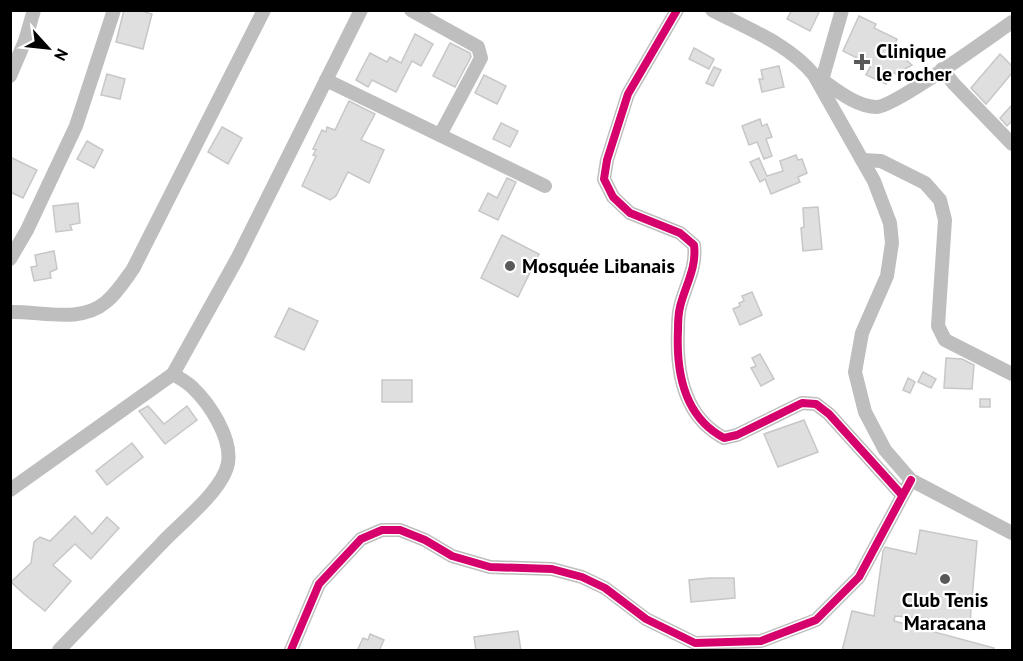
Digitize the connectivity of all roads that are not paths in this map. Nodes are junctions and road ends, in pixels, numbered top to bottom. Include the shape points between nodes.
1 (34, 10) edge
2 (114, 10) edge
3 (264, 10) edge
4 (361, 10) edge
5 (411, 10) edge
6 (677, 10) edge
7 (712, 10) edge
8 (842, 10) edge
9 (1012, 22) edge
10 (942, 69) junction
11 (10, 76) edge
12 (818, 77) junction
13 (326, 80) junction
14 (440, 135) junction
15 (1012, 144) edge
16 (862, 160) junction
17 (545, 186) dead end
18 (10, 259) edge
19 (10, 312) edge
20 (173, 374) junction
21 (1012, 374) edge
22 (911, 480) junction
23 (10, 490) edge
24 (902, 495) junction
25 (1012, 533) edge
26 (59, 651) edge
27 (291, 651) edge

1 - 11 street
2 - 18 street via 76,126
3 - 19 street via 133,269 118,290 105,303 88,311 62,315
4 - 13 street
5 - 14 street via 481,52
6 - 24 street via 628,94 604,179 613,198 630,213 680,233 694,245 693,267 679,309 677,355 679,375 696,416 724,438 802,403 816,404
7 - 12 street via 788,50
8 - 12 street
9 - 10 street
10 - 12 street via 889,104 878,107 867,106
10 - 15 street
12 - 16 street
13 - 14 street
13 - 20 street via 237,259
14 - 17 street
16 - 21 street via 881,161 925,183 940,200 945,220 938,326 945,340
16 - 22 street via 885,208 892,243 887,276 862,333 855,372 865,412 885,450
20 - 23 street
20 - 26 street via 192,387 217,418 227,442 228,464 202,504
22 - 24 street
22 - 25 street
24 - 27 street via 859,577 816,620 761,641 695,643 646,619 605,588 582,577 552,569 490,567 452,556 400,530 382,530 361,539 319,584

